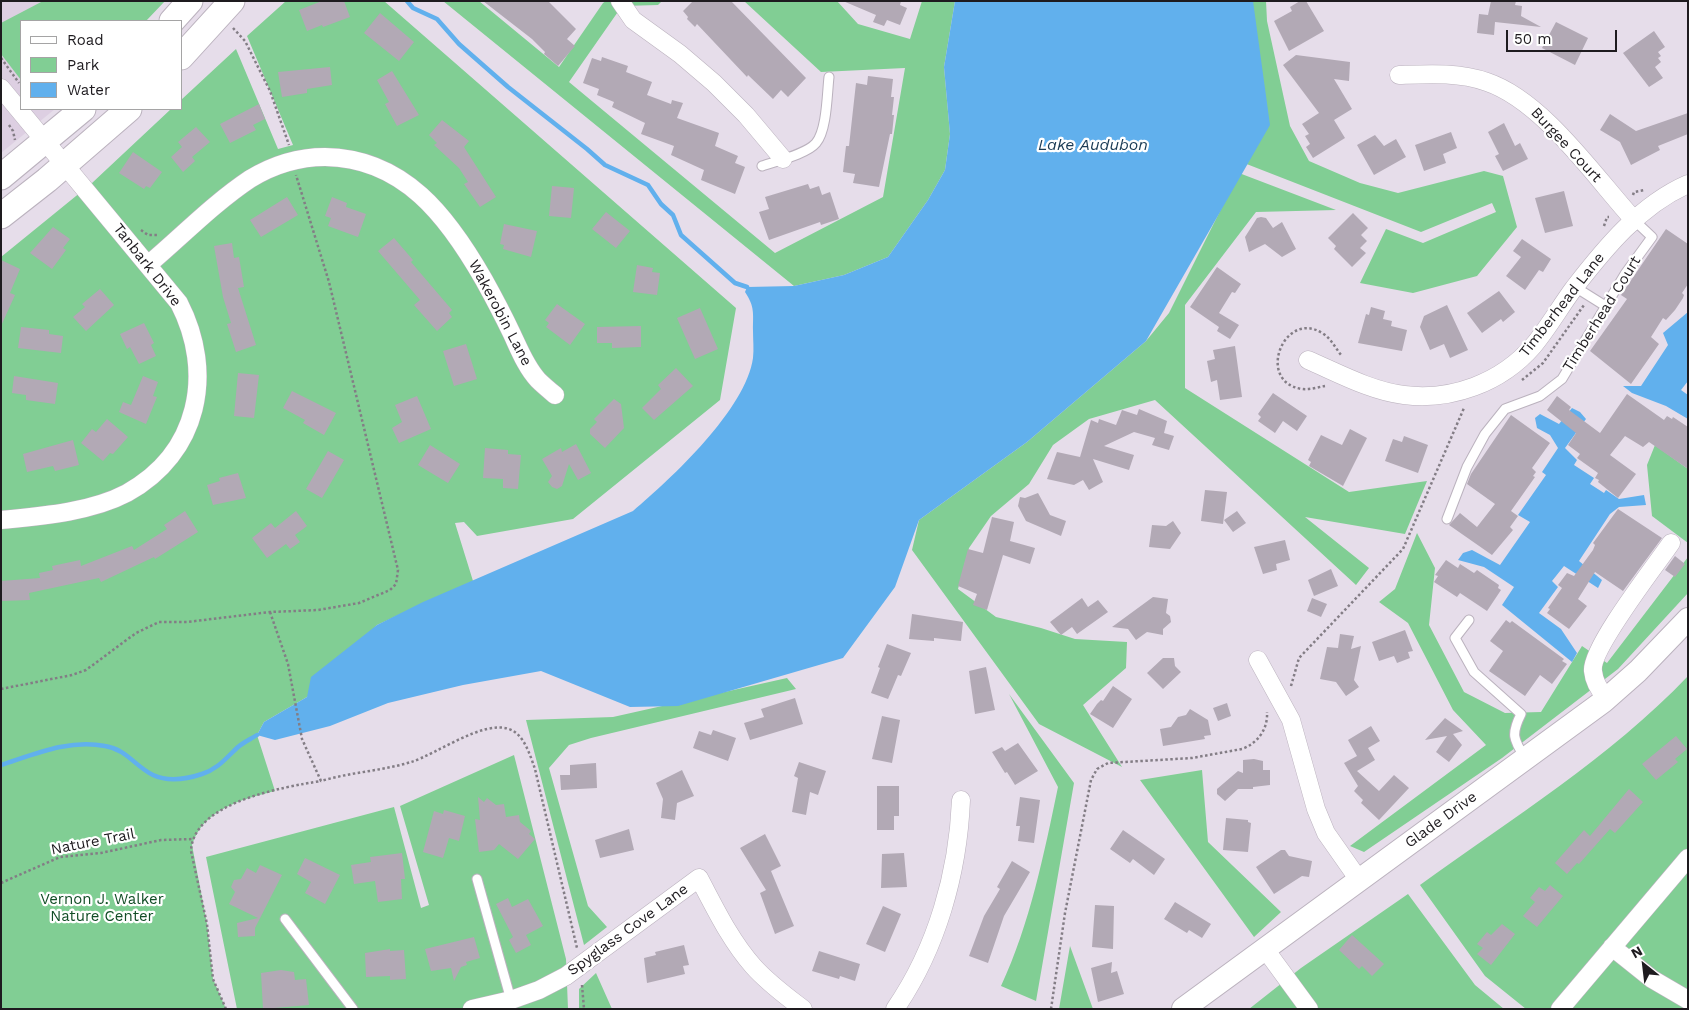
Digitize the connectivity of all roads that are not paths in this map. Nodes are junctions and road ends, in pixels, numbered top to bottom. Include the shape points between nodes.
1 (190, 1) edge
2 (620, 1) edge
3 (235, 11) edge
4 (173, 20) edge
5 (182, 56) edge
6 (1399, 75) dead end
7 (829, 77) dead end
8 (1, 88) edge
9 (82, 110) edge
10 (128, 110) edge
11 (45, 142) junction
12 (783, 159) junction
13 (65, 165) junction
14 (762, 166) dead end
15 (1, 177) edge
16 (1688, 184) edge
17 (1, 216) edge
18 (1634, 220) junction
19 (149, 264) junction
20 (1575, 287) junction
21 (1606, 307) junction
22 (1308, 360) dead end
23 (555, 395) dead end
24 (1447, 519) dead end
25 (1, 520) edge
26 (1671, 543) dead end
27 (1468, 620) dead end
28 (1688, 620) edge
29 (1258, 660) dead end
30 (1606, 698) junction
31 (1525, 758) junction
32 (961, 800) dead end
33 (1688, 858) edge
34 (477, 879) dead end
35 (1359, 880) junction
36 (285, 919) dead end
37 (1612, 946) junction
38 (1265, 949) junction
39 (511, 1000) junction
40 (1688, 1000) edge
41 (353, 1009) edge
42 (472, 1009) edge
43 (803, 1009) edge
44 (896, 1009) edge
45 (1183, 1009) edge
46 (1309, 1009) edge
47 (1560, 1009) edge

1 - 4 main road
2 - 12 street via 633,20 714,83
3 - 5 main road
6 - 18 street, Burgee Court via 1465,76 1509,92 1546,120
7 - 12 lane via 822,134 809,149
8 - 11 street, Tanbark Drive
9 - 11 main road
10 - 13 main road
11 - 13 street, Tanbark Drive
11 - 15 main road
12 - 14 lane
13 - 17 main road
13 - 19 street, Tanbark Drive
16 - 18 street, Timberhead Lane
18 - 20 street, Timberhead Lane
18 - 21 lane, Timberhead Court via 1652,237
19 - 23 street, Wakerobin Lane via 288,152 361,161 385,169 424,196 477,267 527,366
19 - 25 street, Tanbark Drive via 179,303 196,344 198,389 188,427 176,449 145,481 112,499 65,511
20 - 21 lane
20 - 22 street, Timberhead Lane via 1526,354 1508,370 1466,390 1426,396 1402,395 1380,390
21 - 24 lane, Timberhead Court via 1562,379 1540,396 1505,409 1485,434 1467,467
26 - 30 street via 1610,631 1597,656 1592,670 1598,688
27 - 31 lane via 1454,638 1474,672 1521,714 1513,730
28 - 30 street, Glade Drive
29 - 35 street via 1291,720 1316,810 1326,832
30 - 31 street, Glade Drive
31 - 35 street, Glade Drive
32 - 44 street via 955,860 947,895 920,967
33 - 37 street
34 - 39 lane
35 - 38 street, Glade Drive
36 - 41 lane
37 - 40 street via 1652,979
37 - 47 street
38 - 45 street, Glade Drive
38 - 46 street
39 - 42 street, Spyglass Cove Lane
39 - 43 street, Spyglass Cove Lane via 566,976 699,878 736,944 753,966

